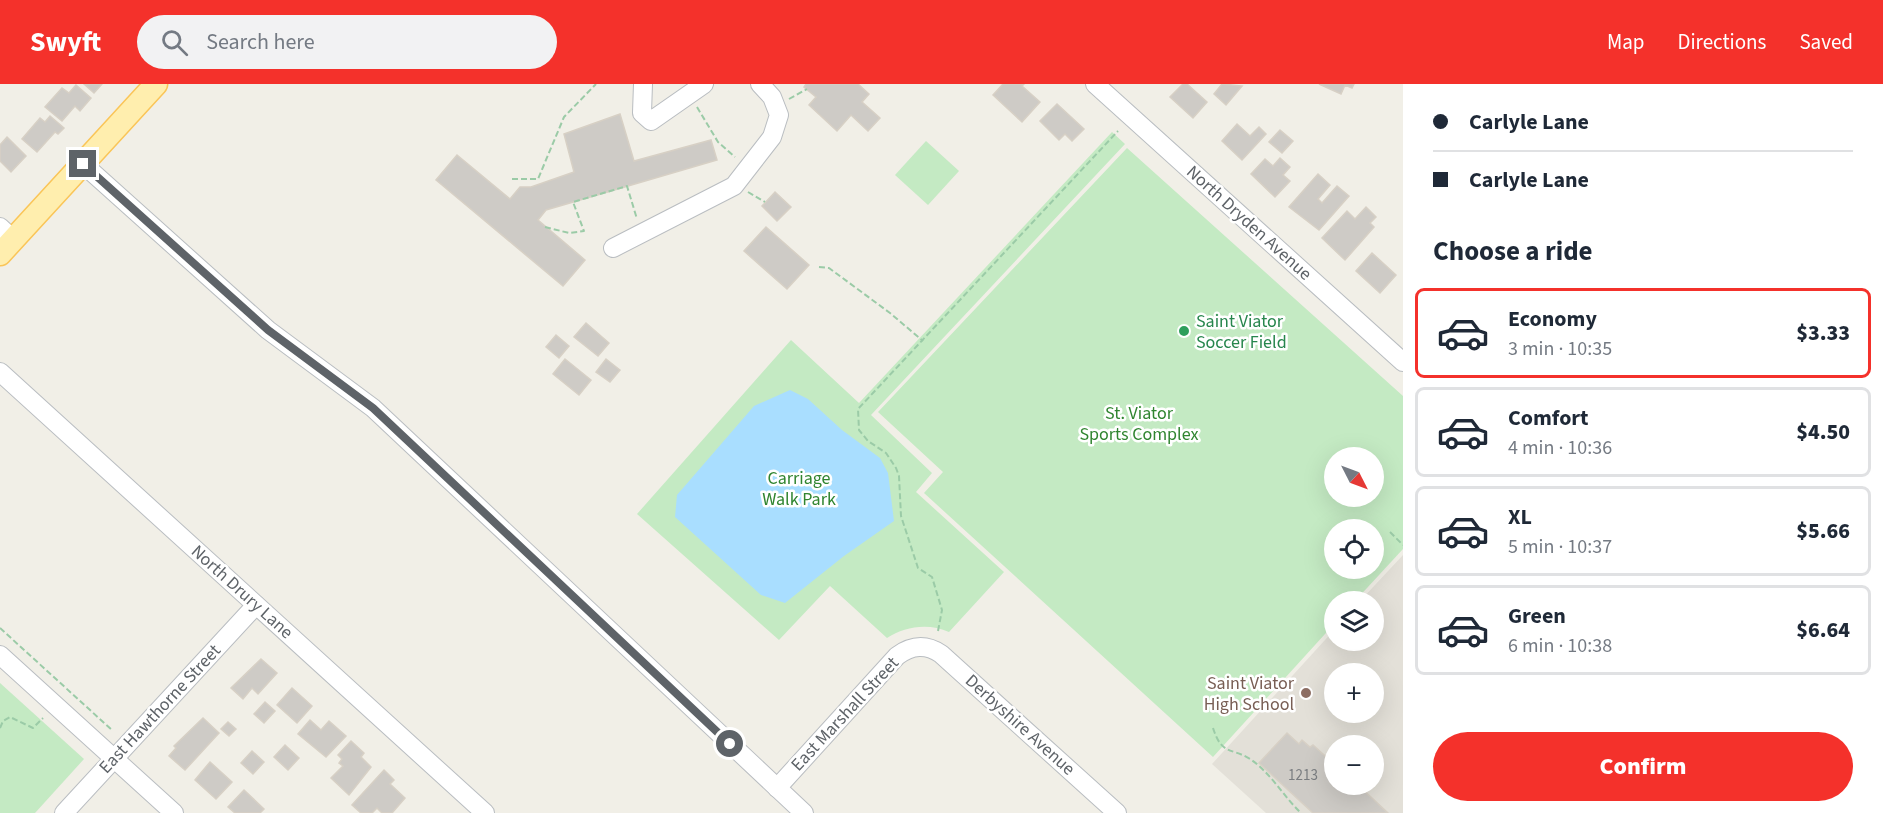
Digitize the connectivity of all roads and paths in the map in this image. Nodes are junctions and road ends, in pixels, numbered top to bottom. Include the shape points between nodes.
1 (156, 84) edge
2 (596, 84) edge
3 (643, 84) edge
4 (704, 84) edge
5 (760, 84) edge
6 (1095, 84) edge
7 (807, 89) dead end
8 (689, 95) junction
9 (776, 106) junction
10 (1118, 131) dead end
11 (83, 164) junction
12 (747, 169) junction
13 (512, 179) dead end
14 (748, 192) dead end
15 (765, 202) dead end
16 (545, 227) dead end
17 (641, 233) junction
18 (4, 240) edge
19 (613, 248) dead end
20 (819, 267) dead end
21 (922, 341) junction
22 (1403, 363) edge
23 (0, 372) edge
24 (1390, 532) dead end
25 (1403, 545) edge
26 (256, 605) junction
27 (0, 628) edge
28 (938, 631) dead end
29 (918, 646) joint
30 (0, 655) edge
31 (43, 718) dead end
32 (0, 728) edge
33 (1213, 728) dead end
34 (113, 731) dead end
35 (114, 759) junction
36 (777, 788) junction
37 (64, 813) edge
38 (174, 813) edge
39 (485, 813) edge
40 (804, 813) edge
41 (1117, 813) edge
42 (1301, 813) edge

1 - 11 main road
2 - 13 path via 564,117 538,179
3 - 8 street via 642,113 651,121
4 - 8 street
5 - 9 street
6 - 22 street, North Dryden Avenue
7 - 9 path
8 - 12 path via 718,142
9 - 12 street via 779,115 772,137
10 - 21 path
11 - 18 main road
11 - 36 street via 268,330 373,408
12 - 17 street via 734,186
14 - 15 path
16 - 17 path via 569,233 584,231 573,202 627,186
17 - 19 street
20 - 21 path via 829,268
21 - 28 path via 861,405 856,422 863,436 886,453 899,476 901,516 918,568 932,577 942,610
23 - 26 street, North Drury Lane
24 - 25 path
26 - 35 street, East Hawthorne Street
26 - 39 street, North Drury Lane
27 - 34 path
29 - 36 street, East Marshall Street via 897,656
29 - 41 street, Derbyshire Avenue via 941,654
30 - 35 street
31 - 32 path via 33,728 10,717 4,719
33 - 42 path via 1229,752 1249,758
35 - 37 street, East Hawthorne Street
35 - 38 street
36 - 40 street

